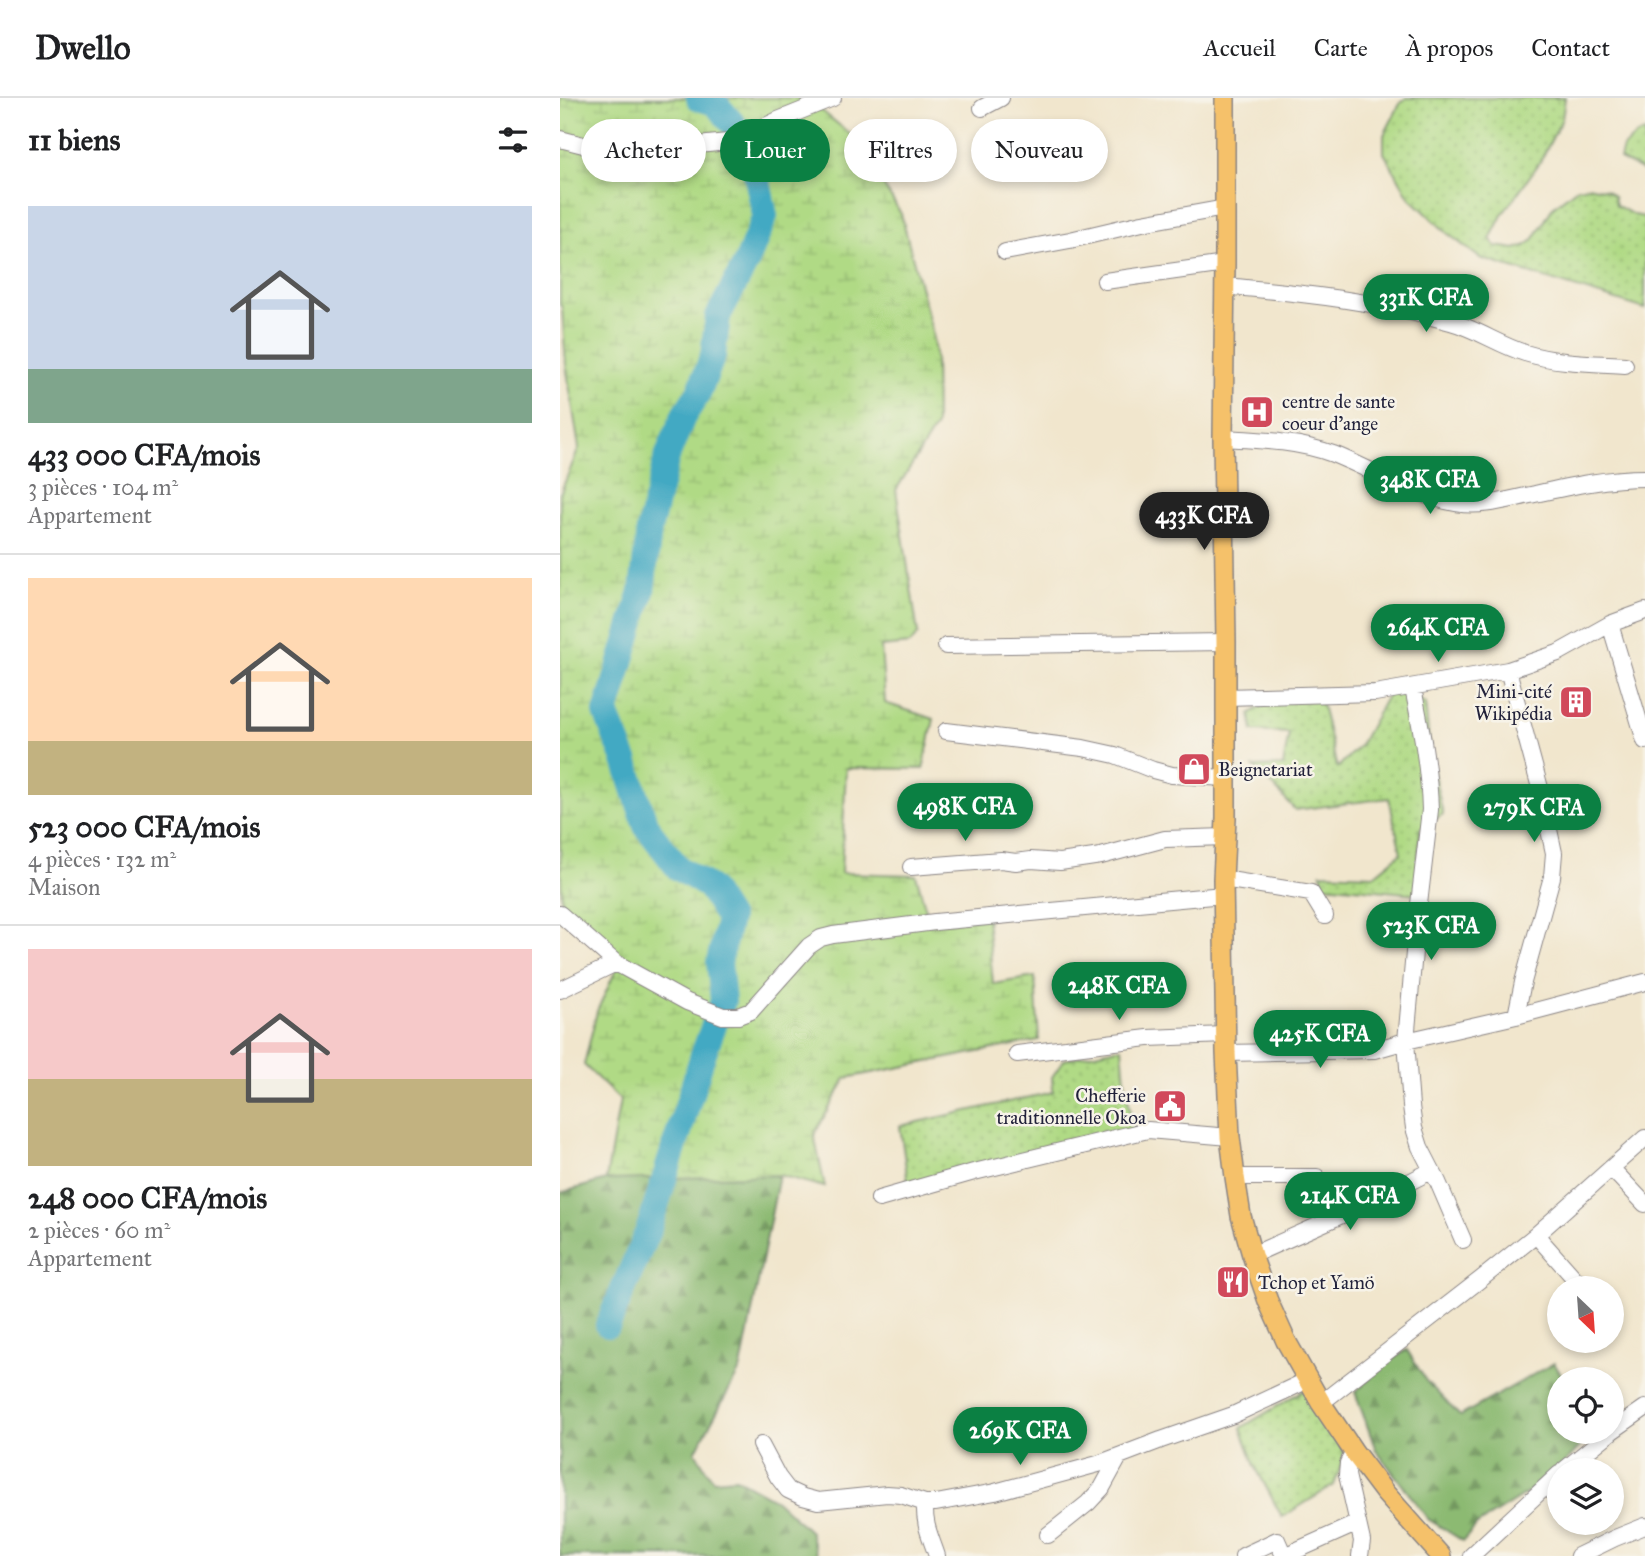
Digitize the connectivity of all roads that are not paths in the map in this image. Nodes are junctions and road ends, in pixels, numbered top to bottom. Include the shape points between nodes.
1 (833, 98) edge
2 (1001, 98) edge
3 (1225, 98) edge
4 (982, 108) dead end
5 (560, 138) edge
6 (1226, 208) junction
7 (1005, 252) dead end
8 (1225, 264) junction
9 (1105, 281) dead end
10 (1224, 286) junction
11 (1625, 365) dead end
12 (1223, 438) junction
13 (1645, 478) edge
14 (1645, 611) edge
15 (1610, 624) junction
16 (1226, 642) junction
17 (946, 646) dead end
18 (1508, 670) junction
19 (1413, 688) junction
20 (1226, 697) junction
21 (946, 731) dead end
22 (1645, 741) edge
23 (1226, 778) junction
24 (1225, 837) junction
25 (911, 867) dead end
26 (1223, 887) junction
27 (560, 914) edge
28 (1325, 916) dead end
29 (616, 963) junction
30 (1645, 982) edge
31 (560, 990) edge
32 (1516, 1016) junction
33 (1406, 1041) junction
34 (1226, 1044) junction
35 (1017, 1054) dead end
36 (1230, 1137) junction
37 (1645, 1138) edge
38 (1611, 1168) junction
39 (1431, 1171) junction
40 (1235, 1177) junction
41 (1317, 1177) dead end
42 (878, 1199) dead end
43 (1645, 1204) edge
44 (1536, 1235) junction
45 (1463, 1240) dead end
46 (1252, 1255) junction
47 (1572, 1276) edge
48 (1308, 1380) junction
49 (1321, 1402) junction
50 (1645, 1408) edge
51 (1624, 1422) edge
52 (1595, 1444) edge
53 (761, 1445) dead end
54 (1354, 1452) junction
55 (1119, 1457) junction
56 (1578, 1458) edge
57 (1547, 1485) edge
58 (925, 1503) junction
59 (1358, 1522) junction
60 (1645, 1526) edge
61 (1048, 1535) dead end
62 (937, 1556) edge
63 (1243, 1556) edge
64 (1360, 1556) edge
65 (1441, 1556) edge
66 (1471, 1556) edge
67 (1578, 1556) edge

1 - 5 street via 728,142 633,149 591,147
2 - 4 street
3 - 6 main road
6 - 7 street
6 - 8 main road
8 - 9 street
8 - 10 main road
10 - 11 street via 1308,293 1405,310 1454,322 1548,359
10 - 12 main road
12 - 13 street via 1297,444 1330,453 1433,498 1458,504 1483,505 1599,481
12 - 16 main road
14 - 15 street
15 - 18 street via 1558,653
15 - 22 street
16 - 17 street
16 - 20 main road
18 - 19 street
18 - 32 street via 1554,853 1552,877
19 - 20 street
19 - 33 street via 1430,810
20 - 23 main road
21 - 23 street via 1083,748 1172,775
23 - 24 main road
24 - 25 street via 1165,839 1060,862 1001,860
24 - 26 main road
26 - 28 street via 1311,893
26 - 29 street via 821,938 751,1011 738,1016 723,1016 687,1002
26 - 34 main road
27 - 29 street
29 - 31 street
30 - 32 street
32 - 33 street
33 - 34 street via 1374,1050
33 - 39 street via 1414,1128
34 - 35 street via 1148,1038
34 - 36 main road
36 - 40 main road
36 - 42 street via 1148,1130
37 - 38 street
38 - 43 street
38 - 44 street
39 - 45 street
39 - 46 street
40 - 41 street
40 - 46 main road
44 - 47 street
44 - 49 street
46 - 48 main road via 1268,1301
48 - 49 main road
48 - 55 street via 1233,1415
49 - 54 main road
50 - 51 street
52 - 56 street
53 - 58 street via 788,1490 803,1497 818,1501 887,1494
54 - 59 street via 1347,1475
54 - 65 main road
55 - 58 street via 995,1492
55 - 61 street via 1102,1488
57 - 66 street
58 - 62 street via 924,1518
59 - 63 street via 1284,1556 1277,1540
59 - 64 street
60 - 67 street

